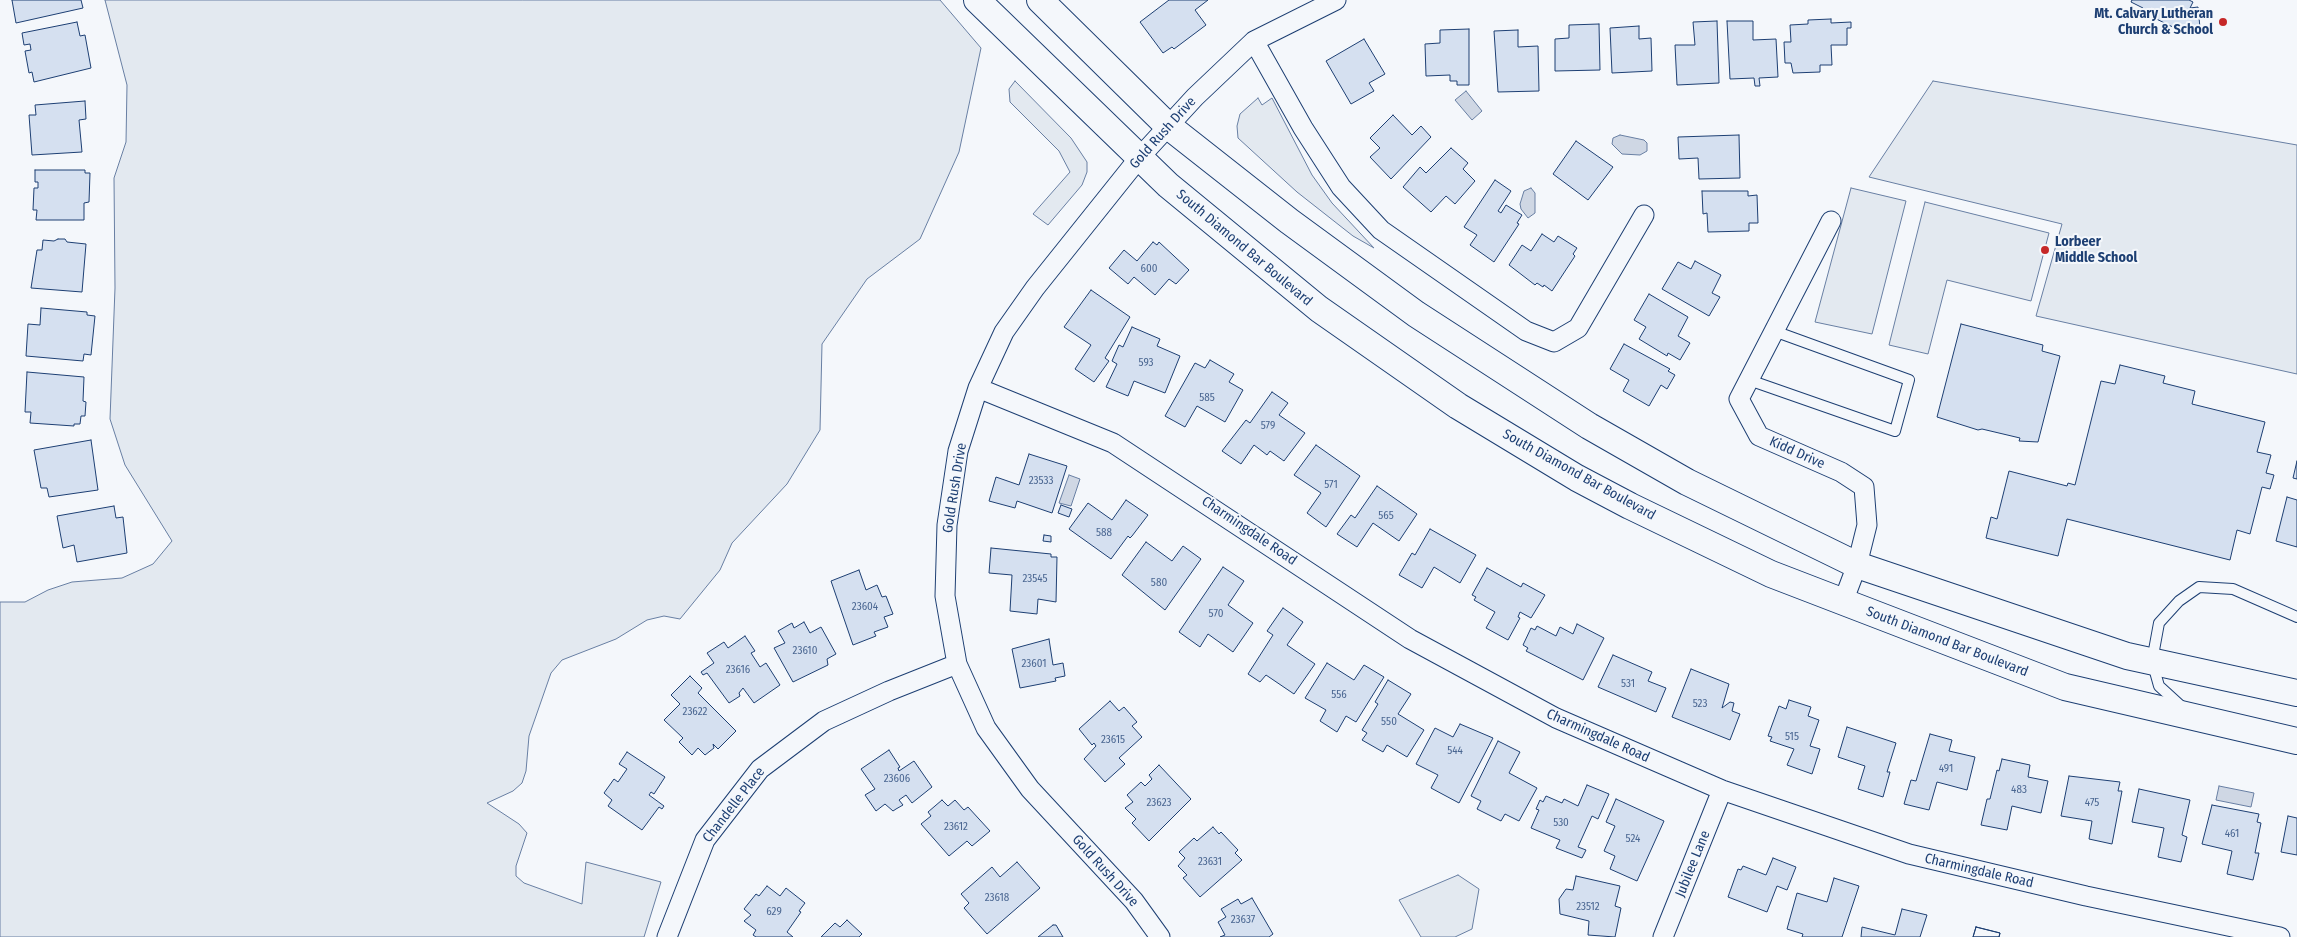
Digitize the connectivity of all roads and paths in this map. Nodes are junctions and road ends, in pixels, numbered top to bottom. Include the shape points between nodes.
1 (977, 0) edge
2 (1040, 0) edge
3 (1336, 0) edge
4 (1254, 41) junction
5 (1167, 125) junction
6 (1140, 158) junction
7 (1644, 215) dead end
8 (1830, 221) dead end
9 (1774, 331) junction
10 (1749, 380) junction
11 (978, 388) junction
12 (1857, 565) junction
13 (1843, 602) junction
14 (2297, 617) edge
15 (2152, 661) junction
16 (957, 664) junction
17 (2297, 693) edge
18 (2191, 714) junction
19 (2297, 741) edge
20 (1722, 790) junction
21 (667, 937) edge
22 (1160, 937) edge
23 (1663, 937) edge
24 (2280, 937) edge

1 - 6 main road, South Diamond Bar Boulevard
2 - 5 main road
3 - 4 street, Gold Rush Drive
4 - 5 street, Gold Rush Drive
4 - 7 street via 1341,187 1381,230 1526,331 1554,342 1578,328
5 - 6 street, Gold Rush Drive
5 - 12 main road via 1288,221 1416,314 1589,426 1687,482
6 - 11 street, Gold Rush Drive via 1004,332
6 - 13 main road, South Diamond Bar Boulevard via 1168,185 1319,309 1458,406 1630,506 1771,574
8 - 9 street, Kidd Drive
9 - 10 street, Kidd Drive
9 - 10 lane via 1909,380 1895,432
10 - 12 street, Kidd Drive via 1739,399 1759,436 1841,472 1864,487 1867,525
11 - 16 street, Gold Rush Drive via 958,451 947,525 945,596
11 - 20 street, Charmingdale Road via 1113,443 1410,639 1556,718
12 - 13 street, Kidd Drive
12 - 15 main road via 2127,656
13 - 18 main road, South Diamond Bar Boulevard via 2065,687
14 - 15 lane via 2233,589 2199,587 2179,601 2160,623
15 - 17 main road
15 - 18 lane via 2159,686
16 - 21 street, Chandelle Place via 824,721 760,769 705,840
16 - 22 street, Gold Rush Drive via 986,728 1024,781 1134,901
18 - 19 main road, South Diamond Bar Boulevard
20 - 23 street, Jubilee Lane
20 - 24 street, Charmingdale Road via 1909,854

